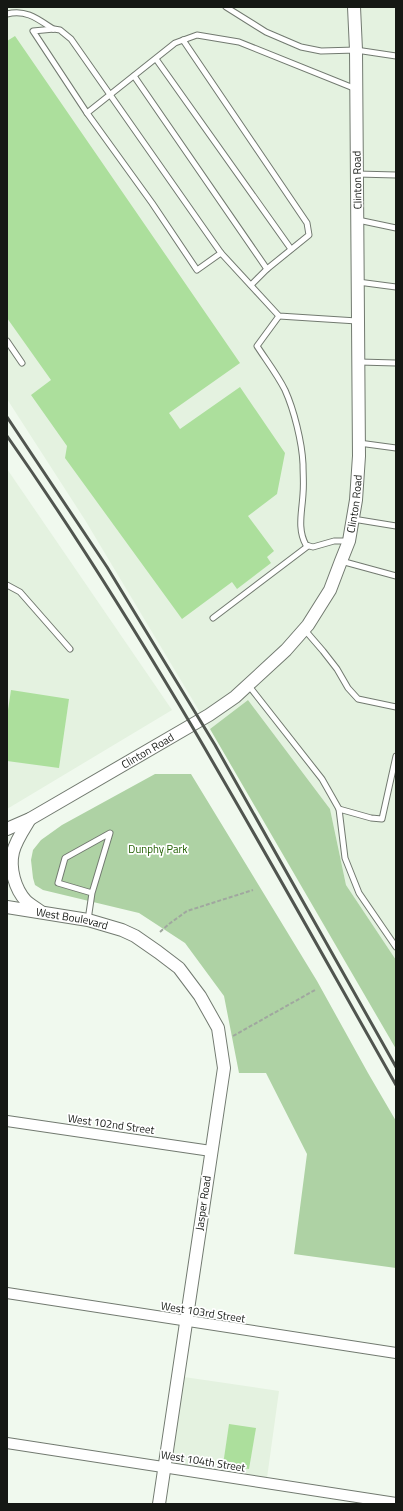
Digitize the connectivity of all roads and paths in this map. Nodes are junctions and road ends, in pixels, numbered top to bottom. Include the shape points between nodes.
1 (226, 7) edge
2 (354, 7) edge
3 (7, 14) edge
4 (54, 29) junction
5 (183, 40) junction
6 (356, 50) junction
7 (396, 56) edge
8 (156, 59) junction
9 (134, 76) junction
10 (356, 89) junction
11 (111, 94) junction
12 (87, 113) junction
13 (356, 174) junction
14 (396, 175) edge
15 (357, 220) junction
16 (396, 228) edge
17 (291, 249) junction
18 (221, 253) junction
19 (267, 269) junction
20 (357, 282) junction
21 (251, 285) junction
22 (396, 287) edge
23 (279, 316) junction
24 (358, 321) junction
25 (7, 341) edge
26 (358, 362) junction
27 (22, 363) dead end
28 (396, 363) edge
29 (359, 443) junction
30 (396, 448) edge
31 (353, 519) junction
32 (396, 526) edge
33 (349, 541) junction
34 (308, 546) junction
35 (341, 561) junction
36 (396, 576) edge
37 (7, 585) edge
38 (213, 618) dead end
39 (304, 629) junction
40 (70, 649) dead end
41 (248, 685) junction
42 (396, 707) edge
43 (396, 756) edge
44 (340, 808) junction
45 (30, 819) junction
46 (7, 829) edge
47 (253, 890) dead end
48 (92, 893) junction
49 (7, 907) edge
50 (42, 913) junction
51 (88, 920) junction
52 (160, 932) dead end
53 (135, 936) joint
54 (396, 948) edge
55 (315, 990) dead end
56 (233, 1036) dead end
57 (7, 1121) edge
58 (211, 1151) junction
59 (7, 1293) edge
60 (187, 1321) junction
61 (396, 1353) edge
62 (7, 1442) edge
63 (164, 1467) junction
64 (396, 1503) edge
65 (159, 1504) edge

1 - 6 lane via 266,32 301,47 321,51
2 - 6 street, Clinton Road
3 - 4 lane via 33,15
4 - 11 lane via 60,30 71,39
4 - 12 lane via 33,31
5 - 8 lane
5 - 10 lane via 197,35 239,42
5 - 17 lane via 307,223 309,235
6 - 7 lane
6 - 10 street, Clinton Road
8 - 9 lane
8 - 17 lane
9 - 11 lane
9 - 19 lane
10 - 13 street, Clinton Road
11 - 12 lane
11 - 18 lane
12 - 18 lane via 197,270
13 - 14 lane
13 - 15 street, Clinton Road
15 - 16 lane
15 - 20 street, Clinton Road
17 - 19 lane
18 - 21 lane
19 - 21 lane
20 - 22 lane
20 - 24 street, Clinton Road
21 - 23 lane
23 - 24 lane
23 - 34 lane via 257,346 285,390 293,412 303,461 301,531
24 - 26 street, Clinton Road
25 - 27 lane
26 - 28 lane
26 - 29 street, Clinton Road
29 - 30 lane
29 - 31 street, Clinton Road
31 - 32 lane
31 - 33 street, Clinton Road
33 - 34 lane
33 - 35 street, Clinton Road
34 - 38 lane
35 - 36 lane
35 - 39 street, Clinton Road via 330,590
37 - 40 lane via 20,592
39 - 41 street, Clinton Road via 286,650
39 - 42 lane via 358,699
41 - 44 lane via 322,779
41 - 45 street, Clinton Road via 202,719
43 - 44 lane via 382,819
44 - 54 lane via 345,858 359,893
45 - 46 street, Clinton Road
45 - 50 street via 13,852 12,864 18,889 26,901
47 - 52 path via 187,911
48 - 48 lane via 96,876 110,833 65,858 58,883
48 - 51 lane
49 - 50 street, West Boulevard
50 - 51 street, West Boulevard
51 - 53 street, West Boulevard
53 - 58 street, Jasper Road via 179,968 200,996 218,1028 224,1068
55 - 56 path
57 - 58 street, West 102nd Street
58 - 60 street, Jasper Road
59 - 60 street, West 103rd Street
60 - 61 street, West 103rd Street
60 - 63 street, Jasper Road
62 - 63 street, West 104th Street
63 - 64 street, West 104th Street
63 - 65 street, Jasper Road

